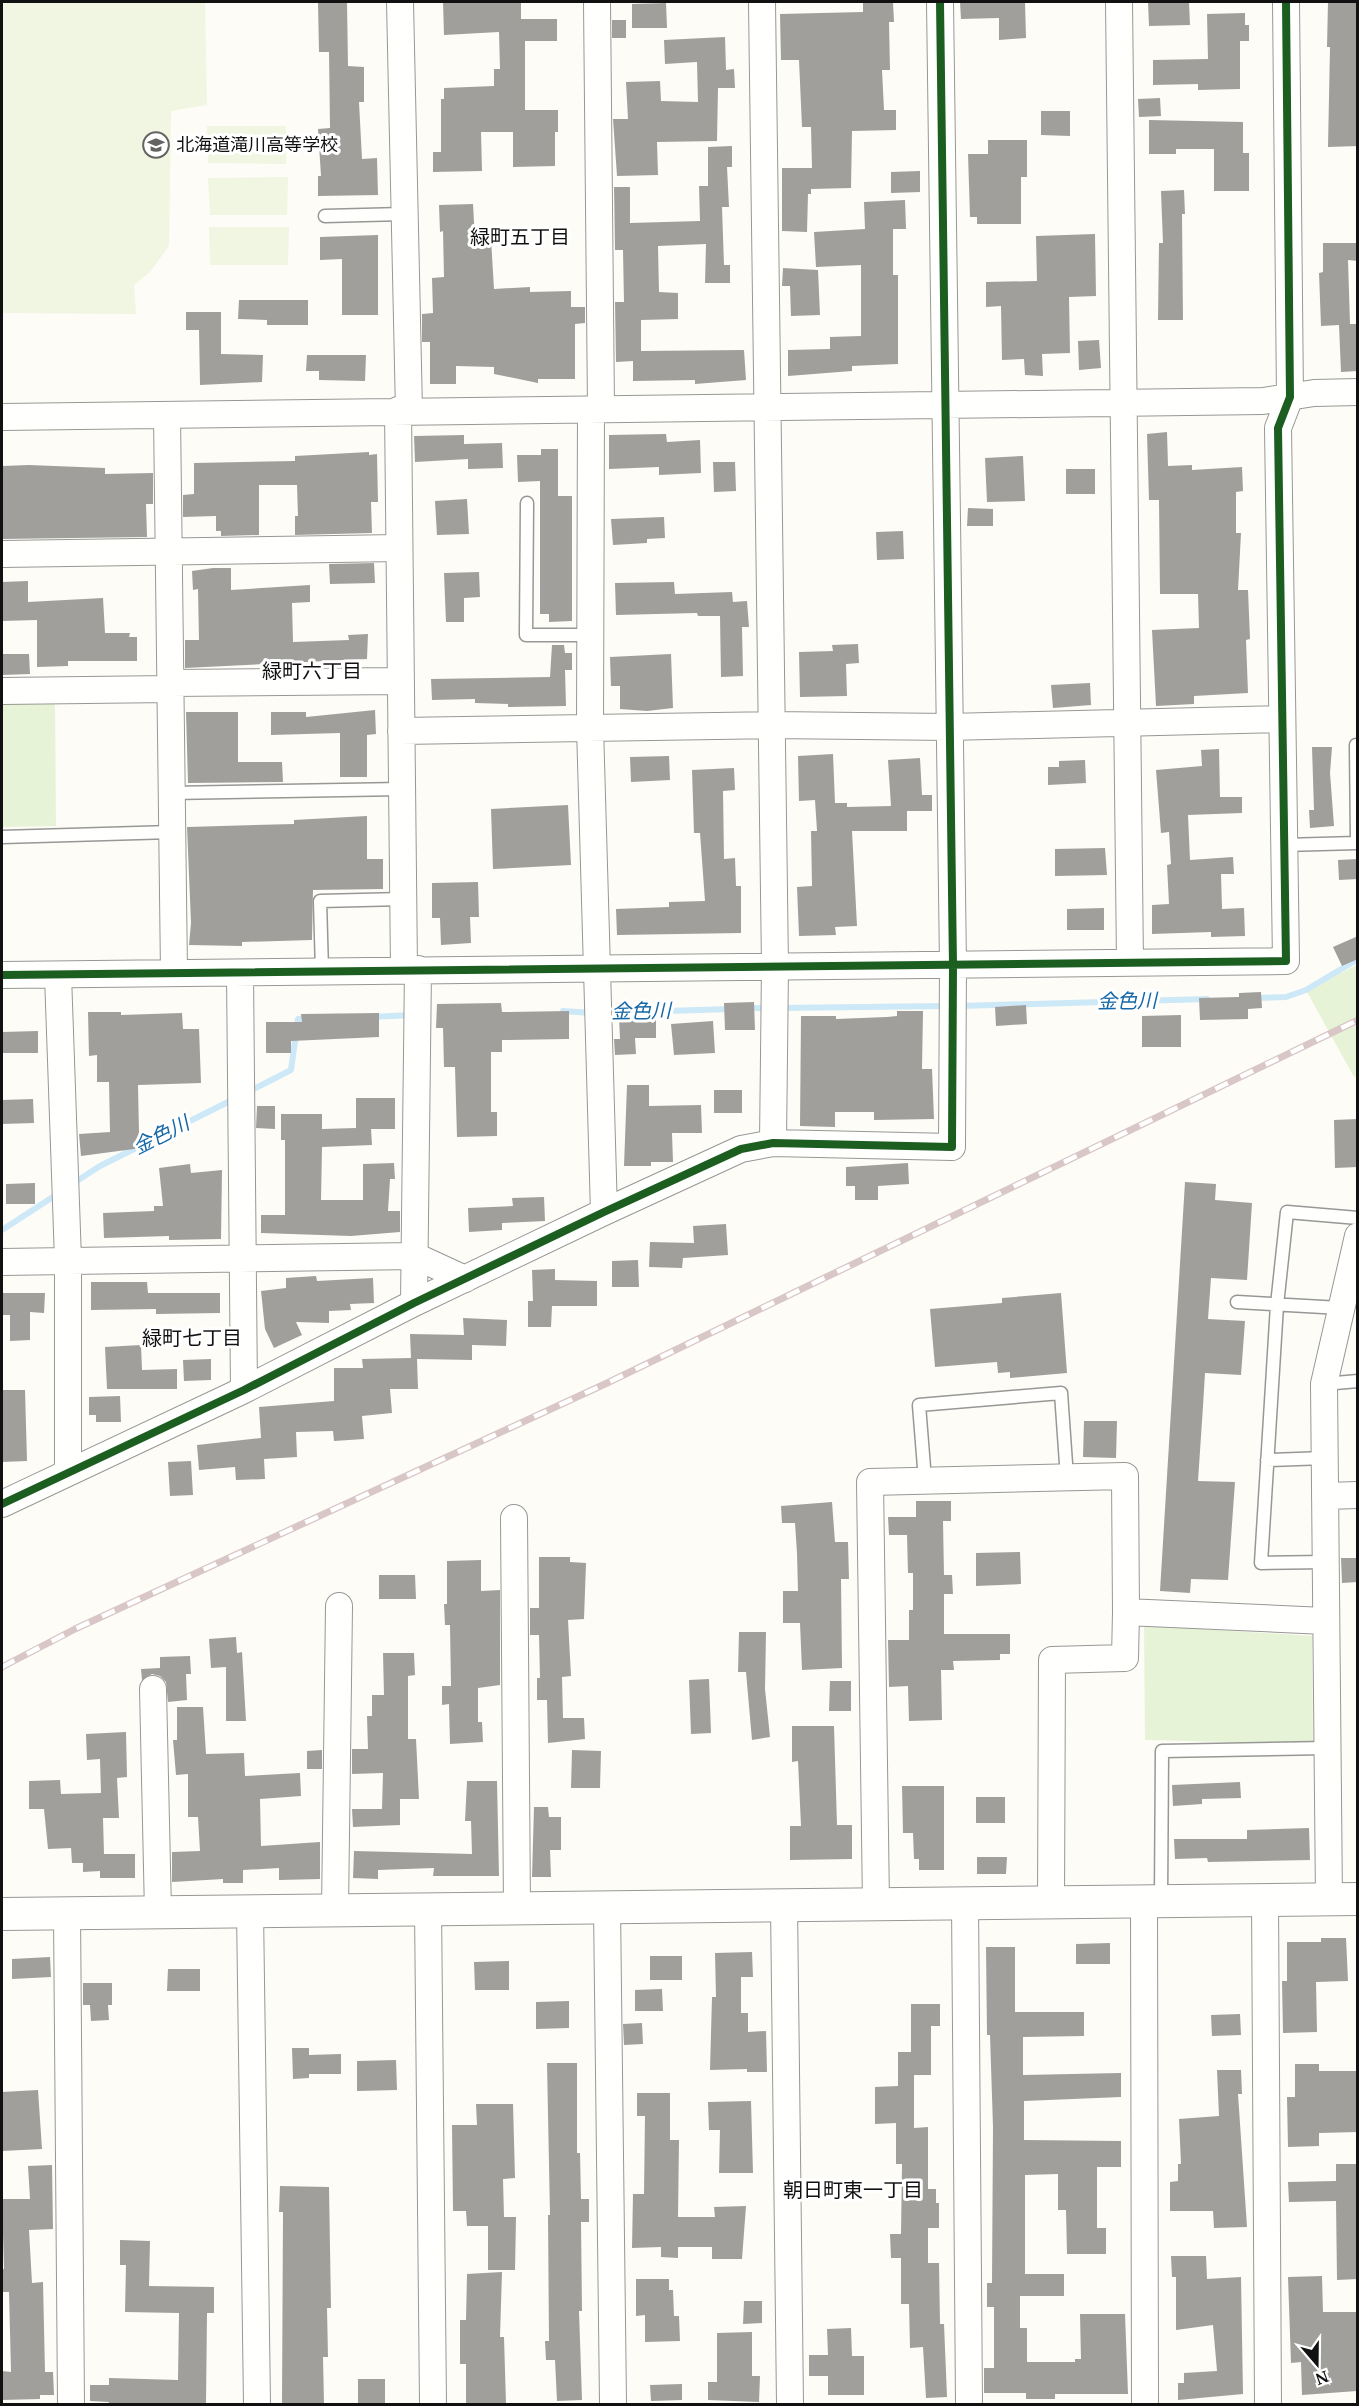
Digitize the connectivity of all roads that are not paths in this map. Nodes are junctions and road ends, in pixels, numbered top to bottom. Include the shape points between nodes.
1 (400, 2) edge
2 (597, 2) edge
3 (762, 2) edge
4 (940, 2) edge
5 (1119, 2) edge
6 (1286, 2) edge
7 (403, 214) junction
8 (325, 216) dead end
9 (1358, 392) edge
10 (1290, 397) junction
11 (1124, 403) junction
12 (945, 405) junction
13 (766, 406) junction
14 (596, 408) junction
15 (404, 411) junction
16 (167, 415) junction
17 (2, 417) edge
18 (527, 503) dead end
19 (399, 548) junction
20 (168, 552) junction
21 (2, 554) edge
22 (591, 635) junction
23 (400, 681) junction
24 (170, 686) junction
25 (2, 691) edge
26 (1282, 719) junction
27 (1126, 722) junction
28 (772, 725) junction
29 (591, 727) junction
30 (949, 727) junction
31 (401, 731) junction
32 (1356, 745) edge
33 (402, 789) junction
34 (171, 793) junction
35 (172, 832) junction
36 (2, 837) edge
37 (1284, 845) junction
38 (403, 899) junction
39 (1130, 962) junction
40 (953, 965) junction
41 (775, 967) junction
42 (596, 968) junction
43 (411, 969) junction
44 (322, 971) junction
45 (174, 973) junction
46 (240, 973) junction
47 (2, 975) edge
48 (58, 975) junction
49 (773, 1143) junction
50 (604, 1212) junction
51 (1358, 1218) edge
52 (1358, 1236) edge
53 (415, 1256) junction
54 (244, 1257) junction
55 (68, 1260) junction
56 (2, 1262) edge
57 (465, 1279) junction
58 (1237, 1302) dead end
59 (414, 1304) junction
60 (1277, 1305) junction
61 (1341, 1308) junction
62 (1358, 1381) edge
63 (1324, 1384) junction
64 (244, 1390) junction
65 (1325, 1458) junction
66 (1267, 1460) junction
67 (68, 1472) junction
68 (1067, 1478) junction
69 (925, 1480) junction
70 (1358, 1495) edge
71 (1325, 1496) junction
72 (2, 1504) edge
73 (514, 1518) dead end
74 (1325, 1563) junction
75 (339, 1606) dead end
76 (1126, 1612) junction
77 (1325, 1621) junction
78 (153, 1689) dead end
79 (1327, 1748) junction
80 (1343, 1899) edge
81 (1265, 1900) junction
82 (1153, 1901) junction
83 (1051, 1902) junction
84 (876, 1904) junction
85 (965, 1904) junction
86 (784, 1905) junction
87 (607, 1907) junction
88 (517, 1908) junction
89 (428, 1909) junction
90 (335, 1910) junction
91 (250, 1911) junction
92 (158, 1912) junction
93 (67, 1913) junction
94 (2, 1914) edge
95 (71, 2404) edge
96 (257, 2404) edge
97 (433, 2404) edge
98 (614, 2404) edge
99 (790, 2404) edge
100 (969, 2404) edge
101 (1145, 2404) edge
102 (1268, 2404) edge

1 - 7 street
2 - 14 street
3 - 13 street
4 - 12 street
5 - 11 street
6 - 10 street
7 - 8 lane
7 - 15 street
9 - 10 street
10 - 11 street via 1263,401
10 - 26 street via 1278,428
11 - 12 street
11 - 27 street
12 - 13 street
12 - 30 street
13 - 14 street
13 - 28 street
14 - 15 street
14 - 22 street
15 - 16 street
15 - 19 street
16 - 17 street
16 - 20 street
18 - 22 lane via 526,634
19 - 20 street
19 - 23 street
20 - 21 street
20 - 24 street
22 - 29 street
23 - 24 street
23 - 31 street
24 - 25 street
24 - 34 street
26 - 27 street
26 - 37 street
27 - 30 street
27 - 39 street
28 - 29 street
28 - 30 street
28 - 41 street
29 - 31 street
29 - 42 street
30 - 40 street
31 - 33 street
32 - 37 lane via 1358,843
33 - 34 lane
33 - 38 street
34 - 35 street
35 - 36 lane
35 - 45 street
37 - 39 street via 1286,961
38 - 43 street
38 - 44 lane via 320,901
39 - 40 street
40 - 41 street
40 - 49 street via 952,1147
41 - 42 street
41 - 49 street
42 - 43 street
42 - 50 street
43 - 44 street
43 - 53 street
44 - 46 street
45 - 46 street
45 - 48 street
46 - 54 street
47 - 48 street
48 - 55 street
49 - 50 street via 741,1149
50 - 57 street
51 - 60 lane via 1287,1212
52 - 61 street
53 - 54 street
53 - 57 street
53 - 59 street
54 - 55 street
54 - 64 street
55 - 56 street
55 - 67 street
57 - 59 street
58 - 60 lane
59 - 64 street
60 - 61 lane
60 - 66 lane
61 - 63 street
62 - 63 lane
63 - 65 street
64 - 67 street
65 - 66 lane
65 - 71 street
66 - 74 lane via 1262,1563
67 - 72 street
68 - 69 street
68 - 69 lane via 1061,1393 919,1405
68 - 76 street via 1125,1476
69 - 84 street via 870,1482
70 - 71 street
71 - 74 street
73 - 88 street
74 - 77 street
75 - 90 street
76 - 77 street
76 - 83 street via 1125,1658 1052,1660
77 - 79 street
78 - 92 street
79 - 80 street
79 - 82 lane via 1162,1751
80 - 81 street
81 - 82 street
81 - 102 street
82 - 83 street
82 - 101 street
83 - 85 street
84 - 85 street
84 - 86 street
85 - 100 street
86 - 87 street
86 - 99 street
87 - 88 street
87 - 98 street
88 - 89 street
89 - 90 street
89 - 97 street
90 - 91 street
91 - 92 street
91 - 96 street
92 - 93 street
93 - 94 street
93 - 95 street

